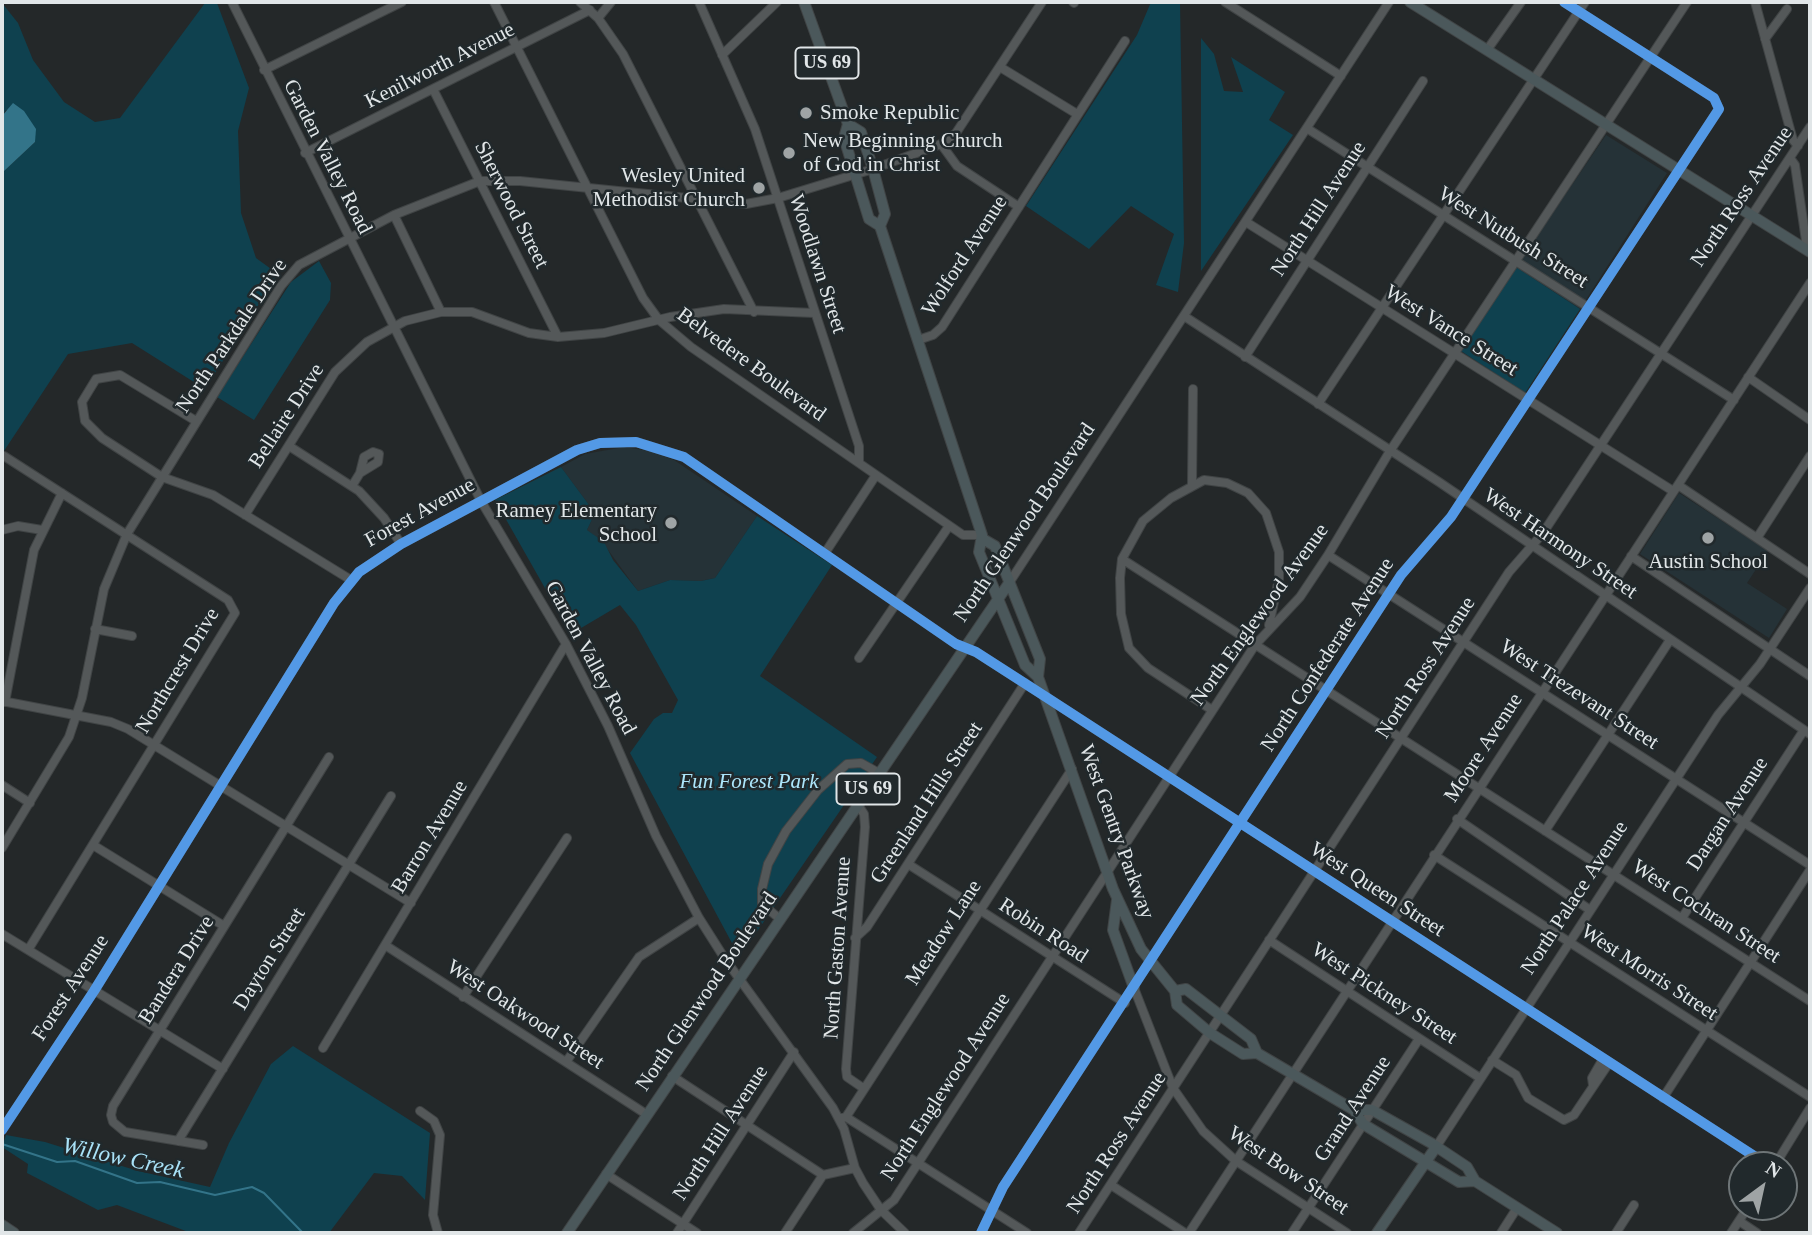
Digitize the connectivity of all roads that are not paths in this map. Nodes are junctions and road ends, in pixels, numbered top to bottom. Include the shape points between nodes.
1 (232, 2) edge
2 (402, 2) edge
3 (494, 2) edge
4 (580, 2) edge
5 (611, 2) edge
6 (699, 2) edge
7 (777, 2) edge
8 (804, 2) edge
9 (1042, 2) edge
10 (1225, 2) edge
11 (1389, 2) edge
12 (1410, 2) edge
13 (1521, 2) edge
14 (1564, 2) edge
15 (1585, 2) edge
16 (1687, 2) edge
17 (1755, 2) edge
18 (1787, 9) dead end
19 (590, 10) junction
20 (1578, 11) junction
21 (598, 18) junction
22 (1765, 39) junction
23 (1125, 41) dead end
24 (517, 47) junction
25 (1487, 50) junction
26 (722, 55) junction
27 (1651, 57) junction
28 (1000, 67) junction
29 (264, 70) junction
30 (1341, 76) junction
31 (1533, 78) junction
32 (1423, 81) dead end
33 (433, 89) junction
34 (1077, 114) junction
35 (848, 124) junction
36 (1605, 124) junction
37 (1810, 127) edge
38 (1308, 129) junction
39 (940, 144) junction
40 (1798, 146) junction
41 (305, 153) junction
42 (1790, 158) junction
43 (1367, 167) junction
44 (873, 169) junction
45 (1677, 169) junction
46 (856, 174) junction
47 (480, 181) junction
48 (588, 189) junction
49 (778, 198) junction
50 (698, 201) junction
51 (1019, 207) junction
52 (1751, 214) junction
53 (394, 215) junction
54 (1442, 215) junction
55 (1246, 222) junction
56 (880, 226) junction
57 (349, 239) junction
58 (1807, 244) edge
59 (1307, 261) junction
60 (1515, 261) junction
61 (1810, 283) edge
62 (1589, 307) junction
63 (1382, 308) junction
64 (441, 312) junction
65 (754, 312) junction
66 (814, 313) junction
67 (1184, 316) junction
68 (659, 320) junction
69 (392, 326) junction
70 (558, 337) junction
71 (918, 340) junction
72 (1661, 352) junction
73 (1454, 353) junction
74 (1245, 357) junction
75 (1748, 377) junction
76 (1193, 389) dead end
77 (1527, 399) junction
78 (1734, 400) junction
79 (1318, 404) junction
80 (1810, 420) edge
81 (196, 421) junction
82 (289, 446) junction
83 (1600, 446) junction
84 (1390, 452) junction
85 (4, 456) dead end
86 (1810, 456) edge
87 (859, 462) junction
88 (360, 473) dead end
89 (876, 475) junction
90 (162, 477) junction
91 (352, 486) junction
92 (1192, 486) junction
93 (1675, 488) junction
94 (62, 493) junction
95 (1461, 499) junction
96 (481, 501) junction
97 (245, 515) junction
98 (949, 526) junction
99 (2, 530) edge
100 (42, 530) junction
101 (127, 534) junction
102 (982, 537) junction
103 (1757, 538) junction
104 (401, 544) junction
105 (1532, 546) junction
106 (825, 553) junction
107 (1328, 555) junction
108 (1631, 556) junction
109 (1122, 559) junction
110 (1810, 574) edge
111 (351, 580) junction
112 (1009, 583) junction
113 (1810, 588) edge
114 (1390, 593) junction
115 (1605, 594) junction
116 (997, 601) junction
117 (896, 603) junction
118 (1269, 627) junction
119 (95, 629) junction
120 (132, 636) dead end
121 (1670, 640) junction
122 (1465, 642) junction
123 (566, 644) junction
124 (1255, 645) junction
125 (965, 647) junction
126 (1771, 650) junction
127 (859, 658) dead end
128 (1810, 676) edge
129 (1038, 677) junction
130 (1025, 683) junction
131 (1741, 687) junction
132 (1326, 690) junction
133 (1541, 692) junction
134 (1046, 697) junction
135 (3, 702) edge
136 (1212, 710) junction
137 (77, 715) junction
138 (1807, 732) edge
139 (1608, 736) junction
140 (1402, 738) junction
141 (154, 746) junction
142 (329, 757) dead end
143 (1072, 769) junction
144 (879, 774) junction
145 (1168, 777) junction
146 (1675, 779) junction
147 (2, 785) edge
148 (221, 786) junction
149 (1478, 787) junction
150 (391, 796) dead end
151 (30, 803) junction
152 (858, 805) junction
153 (1457, 819) junction
154 (1743, 823) junction
155 (1240, 824) junction
156 (286, 826) junction
157 (1545, 831) junction
158 (566, 838) dead end
159 (93, 845) junction
160 (2, 848) edge
161 (1434, 855) junction
162 (908, 864) junction
163 (349, 865) junction
164 (1810, 867) edge
165 (1315, 872) junction
166 (1107, 873) junction
167 (1614, 874) junction
168 (159, 886) junction
169 (1117, 900) junction
170 (411, 904) junction
171 (979, 910) junction
172 (1590, 910) junction
173 (699, 918) junction
174 (1682, 918) junction
175 (780, 919) junction
176 (1391, 922) junction
177 (224, 926) junction
178 (2, 934) edge
179 (855, 938) junction
180 (1269, 940) junction
181 (1569, 942) junction
182 (385, 946) junction
183 (28, 950) junction
184 (1051, 957) junction
185 (1750, 961) junction
186 (1151, 962) junction
187 (739, 977) junction
188 (1134, 988) junction
189 (94, 991) junction
190 (1175, 991) junction
191 (1347, 991) junction
192 (463, 997) junction
193 (1810, 1001) edge
194 (1125, 1003) junction
195 (1524, 1009) junction
196 (1220, 1017) junction
197 (1706, 1030) junction
198 (160, 1031) junction
199 (1210, 1032) junction
200 (1419, 1039) junction
201 (323, 1048) dead end
202 (794, 1052) junction
203 (1257, 1053) junction
204 (1492, 1060) junction
205 (1606, 1061) junction
206 (566, 1062) junction
207 (223, 1069) junction
208 (1293, 1075) junction
209 (672, 1076) junction
210 (1480, 1078) junction
211 (863, 1088) junction
212 (1173, 1088) junction
213 (1810, 1097) edge
214 (1663, 1098) junction
215 (1810, 1108) edge
216 (1354, 1110) junction
217 (1372, 1110) junction
218 (420, 1111) dead end
219 (646, 1114) junction
220 (843, 1118) junction
221 (748, 1124) junction
222 (1363, 1124) junction
223 (2, 1130) edge
224 (178, 1141) junction
225 (203, 1146) dead end
226 (1436, 1147) junction
227 (1746, 1151) edge
228 (1784, 1151) edge
229 (1237, 1161) junction
230 (1427, 1161) junction
231 (918, 1162) junction
232 (855, 1168) junction
233 (606, 1174) junction
234 (823, 1175) junction
235 (1475, 1181) junction
236 (1111, 1185) junction
237 (1634, 1205) dead end
238 (1309, 1208) junction
239 (1517, 1208) junction
240 (990, 1209) junction
241 (881, 1210) junction
242 (1739, 1221) joint
243 (683, 1224) junction
244 (2, 1225) edge
245 (14, 1233) edge
246 (438, 1233) edge
247 (567, 1233) edge
248 (677, 1233) edge
249 (697, 1233) edge
250 (785, 1233) edge
251 (853, 1233) edge
252 (905, 1233) edge
253 (981, 1233) edge
254 (1027, 1233) edge
255 (1079, 1233) edge
256 (1187, 1233) edge
257 (1292, 1233) edge
258 (1347, 1233) edge
259 (1377, 1233) edge
260 (1501, 1233) edge
261 (1557, 1233) edge
262 (1616, 1233) edge
263 (1731, 1233) edge
264 (1757, 1233) edge

1 - 29 street, Garden Valley Road
2 - 29 street
3 - 24 street, Belvedere Boulevard
4 - 19 street
5 - 21 street
6 - 26 street, Woodlawn Street
7 - 26 street
8 - 35 main road, West Gentry Parkway / US 69
9 - 28 street, North Parkdale Drive
10 - 30 street
11 - 30 street, North Glenwood Boulevard
12 - 25 main road
13 - 25 street
14 - 20 street
15 - 20 street
16 - 27 street, North Englewood Avenue
17 - 22 street
18 - 22 street
19 - 21 street
19 - 24 street, Kenilworth Avenue
20 - 27 street
20 - 31 street
21 - 50 street via 623,54
22 - 40 street
23 - 34 street, Wolford Avenue
24 - 33 street, Kenilworth Avenue
24 - 48 street, Belvedere Boulevard
25 - 31 main road
26 - 49 street, Woodlawn Street via 755,129
27 - 36 street, North Englewood Avenue
27 - 45 street, North Confederate Avenue via 1714,98 1719,106
28 - 34 street
28 - 39 street, North Parkdale Drive via 963,125
29 - 41 street, Garden Valley Road
30 - 38 street, North Glenwood Boulevard
31 - 36 main road
31 - 54 street
32 - 43 street, North Hill Avenue
33 - 41 street, Kenilworth Avenue
33 - 47 street, Sherwood Street
34 - 51 street, Wolford Avenue
35 - 44 main road, West Gentry Parkway / US 69 via 861,132
35 - 46 main road, West Gentry Parkway / US 69 via 844,138
36 - 45 main road
36 - 60 street, North Englewood Avenue
37 - 40 street, North Ross Avenue
38 - 43 street, West Nutbush Street
38 - 55 street, North Glenwood Boulevard
39 - 44 street, North Parkdale Drive
39 - 51 street via 957,166
40 - 42 street, North Ross Avenue
41 - 57 street, Garden Valley Road
42 - 52 street, North Ross Avenue
42 - 58 street via 1795,165
43 - 54 street, West Nutbush Street
43 - 59 street, North Hill Avenue
44 - 46 street, North Parkdale Drive
44 - 56 main road, West Gentry Parkway / US 69 via 885,214
45 - 52 main road
45 - 62 street, North Confederate Avenue
46 - 49 street, North Parkdale Drive
46 - 56 main road, West Gentry Parkway / US 69 via 869,219
47 - 48 street, North Parkdale Drive
47 - 53 street, North Parkdale Drive
47 - 70 street, Sherwood Street
48 - 50 street, North Parkdale Drive
48 - 68 street, Belvedere Boulevard via 643,298
49 - 50 street, North Parkdale Drive via 746,204
49 - 66 street, Woodlawn Street
50 - 65 street
51 - 71 street, Wolford Avenue via 939,330
52 - 58 main road
52 - 72 street, North Ross Avenue
53 - 57 street, North Parkdale Drive
53 - 64 street
54 - 60 street, West Nutbush Street
54 - 63 street
55 - 59 street, West Vance Street
55 - 67 street, North Glenwood Boulevard
56 - 71 main road, West Gentry Parkway / US 69
57 - 69 street, Garden Valley Road
57 - 81 street, North Parkdale Drive via 294,270
59 - 63 street, West Vance Street
59 - 74 street, North Hill Avenue
60 - 62 street, West Nutbush Street
60 - 73 street, North Englewood Avenue
61 - 75 street, Moore Avenue
62 - 72 street, West Nutbush Street
62 - 77 street, North Confederate Avenue
63 - 73 street, West Vance Street
63 - 79 street
64 - 69 street, Bellaire Drive
64 - 70 street, Bellaire Drive via 472,312
65 - 66 street, Bellaire Drive
65 - 68 street, Bellaire Drive via 724,309
66 - 87 street, Woodlawn Street via 859,446
67 - 74 street, West Harmony Street
67 - 112 street, North Glenwood Boulevard
68 - 70 street, Bellaire Drive via 594,335
68 - 87 street, Belvedere Boulevard
69 - 82 street, Bellaire Drive via 355,351 335,372
69 - 96 street, Garden Valley Road
71 - 102 main road, West Gentry Parkway / US 69
72 - 78 street, West Nutbush Street
72 - 83 street, North Ross Avenue
73 - 77 street, West Vance Street
73 - 84 street, North Englewood Avenue
74 - 79 street, West Harmony Street
75 - 78 street, Moore Avenue
75 - 80 street
76 - 92 street
77 - 83 street, West Vance Street
77 - 95 street, North Confederate Avenue
78 - 93 street, Moore Avenue
79 - 84 street, West Harmony Street
81 - 90 street, North Parkdale Drive
81 - 90 street via 126,376 106,375 89,386 81,407 90,428
82 - 91 street
82 - 97 street, Bellaire Drive
83 - 93 street, West Vance Street
83 - 105 street, North Ross Avenue
84 - 95 street, West Harmony Street
84 - 107 street, North Englewood Avenue
85 - 94 street, Northcrest Drive
86 - 103 street
87 - 89 street, Belvedere Boulevard
88 - 91 street
89 - 98 street, Belvedere Boulevard
89 - 106 street
90 - 97 street via 206,491
90 - 101 street, North Parkdale Drive
91 - 104 street via 377,510
92 - 109 street via 1143,521
92 - 118 street via 1204,480 1227,483 1248,493 1266,513 1277,538 1280,566
93 - 103 street, West Vance Street
93 - 108 street, Moore Avenue
94 - 100 street
94 - 101 street, Northcrest Drive
95 - 105 street, West Harmony Street
95 - 114 street, North Confederate Avenue
96 - 104 street, Forest Avenue
96 - 106 street, Forest Avenue via 576,450 600,443 636,442 684,457
96 - 123 street, Garden Valley Road
97 - 111 street
98 - 102 street, Belvedere Boulevard via 969,537
98 - 117 street
99 - 100 street via 27,526
100 - 135 street via 30,566
101 - 119 street, North Parkdale Drive via 104,589
101 - 141 street, Northcrest Drive via 228,600 235,613
102 - 112 main road, West Gentry Parkway / US 69 via 995,546
102 - 116 main road, West Gentry Parkway / US 69 via 979,552
103 - 110 street, West Vance Street
104 - 111 street, Forest Avenue via 368,563
105 - 115 street, West Harmony Street
105 - 122 street, North Ross Avenue via 1509,572
106 - 117 street, Forest Avenue
107 - 114 street, West Trezevant Street
107 - 118 street, North Englewood Avenue via 1300,597
108 - 115 street, Moore Avenue
108 - 126 street
109 - 124 street, West Cochran Street
109 - 136 street via 1121,614 1129,648 1141,663
111 - 148 street, Forest Avenue
112 - 116 main road, North Glenwood Boulevard / US 69
112 - 129 main road, West Gentry Parkway via 1040,659
113 - 126 street, North Palace Avenue
114 - 122 street, West Trezevant Street
114 - 132 street, North Confederate Avenue
115 - 121 street, West Harmony Street
115 - 133 street, Moore Avenue
116 - 125 main road, North Glenwood Boulevard / US 69
116 - 129 main road, West Gentry Parkway via 1025,665
117 - 125 street, Forest Avenue
117 - 127 street
118 - 124 street, North Englewood Avenue
119 - 120 street
119 - 137 street, North Parkdale Drive
121 - 131 street, West Harmony Street
121 - 139 street
122 - 133 street, West Trezevant Street
122 - 140 street, North Ross Avenue
123 - 170 street, Barron Avenue
123 - 173 street, Garden Valley Road
124 - 132 street, West Cochran Street
124 - 136 street, North Englewood Avenue
125 - 130 street, West Queen Street
125 - 144 main road, North Glenwood Boulevard / US 69
126 - 128 street
126 - 131 street, North Palace Avenue
129 - 134 main road, West Gentry Parkway
130 - 134 street, West Queen Street
130 - 162 street, Greenland Hills Street
131 - 138 street, West Harmony Street
131 - 146 street, North Palace Avenue
132 - 140 street, West Cochran Street
132 - 155 street, North Confederate Avenue
133 - 139 street, West Trezevant Street
133 - 149 street, Moore Avenue
134 - 143 main road, West Gentry Parkway
134 - 145 street, West Queen Street
135 - 137 street
136 - 145 street, North Englewood Avenue
137 - 141 street via 111,722
137 - 151 street, North Parkdale Drive
138 - 154 street, Dargan Avenue
139 - 146 street, West Trezevant Street
139 - 157 street
140 - 149 street, West Cochran Street
140 - 165 street, North Ross Avenue
141 - 148 street
141 - 159 street, Northcrest Drive
142 - 156 street, Bandera Drive
143 - 166 main road, West Gentry Parkway
143 - 171 street, Meadow Lane
144 - 152 main road, North Glenwood Boulevard / US 69
144 - 175 street via 861,763 847,764 818,790 786,831 768,864 762,890 762,904
145 - 155 street, West Queen Street
145 - 166 street, North Englewood Avenue
146 - 154 street, West Trezevant Street
146 - 167 street, North Palace Avenue
147 - 151 street
148 - 156 street
148 - 168 street, Forest Avenue
149 - 153 street, Moore Avenue
149 - 157 street, West Cochran Street
150 - 163 street, Dayton Street
151 - 160 street, North Parkdale Drive
152 - 175 main road, North Glenwood Boulevard / US 69
152 - 179 street, North Gaston Avenue via 865,827
153 - 161 street, Moore Avenue
153 - 172 street
154 - 164 street, West Trezevant Street
154 - 174 street, Dargan Avenue
155 - 165 street, West Queen Street
155 - 186 street, North Confederate Avenue
156 - 163 street
156 - 177 street, Bandera Drive
157 - 167 street, West Cochran Street
158 - 192 street
159 - 168 street
159 - 183 street, Northcrest Drive
161 - 176 street, Moore Avenue
161 - 181 street, West Morris Street
162 - 171 street, Robin Road
162 - 179 street, Greenland Hills Street
163 - 170 street
163 - 207 street, Dayton Street
164 - 185 street
165 - 176 street, West Queen Street
165 - 180 street, North Ross Avenue
166 - 169 main road, West Gentry Parkway
166 - 184 street, North Englewood Avenue
167 - 172 street, North Palace Avenue
167 - 174 street, West Cochran Street
168 - 177 street
168 - 189 street, Forest Avenue
169 - 186 main road, West Gentry Parkway
169 - 188 main road via 1113,930
170 - 182 street, Barron Avenue
171 - 184 street, Robin Road
171 - 211 street, Meadow Lane
172 - 181 street, North Palace Avenue
173 - 187 street, Garden Valley Road
173 - 206 street via 639,957
174 - 185 street, West Cochran Street
175 - 187 main road, North Glenwood Boulevard / US 69
176 - 191 street, Moore Avenue
176 - 195 street, West Queen Street
177 - 198 street, Bandera Drive
178 - 183 street
179 - 211 street, North Gaston Avenue via 846,1069 847,1077
180 - 191 street, West Pickney Street
180 - 196 street, North Ross Avenue
181 - 195 street, North Palace Avenue
181 - 197 street, West Morris Street
182 - 192 street, West Oakwood Street
182 - 201 street, Barron Avenue
183 - 189 street
184 - 194 street, Robin Road
184 - 231 street, North Englewood Avenue
185 - 193 street, West Cochran Street
185 - 197 street
186 - 188 street, North Confederate Avenue
186 - 190 main road, West Gentry Parkway
187 - 202 street, Garden Valley Road
187 - 209 main road, North Glenwood Boulevard / US 69
188 - 194 street, North Confederate Avenue
188 - 212 street, West Bow Street
189 - 198 street
189 - 223 street, Forest Avenue
190 - 196 main road, West Gentry Parkway via 1186,989
190 - 199 main road, West Gentry Parkway via 1177,1005
191 - 200 street, West Pickney Street
191 - 208 street, Moore Avenue
192 - 206 street, West Oakwood Street
194 - 240 street, North Confederate Avenue
195 - 204 street, North Palace Avenue
195 - 205 street, West Queen Street
196 - 199 street, North Ross Avenue
196 - 203 main road, West Gentry Parkway via 1251,1039
197 - 213 street, West Morris Street
197 - 214 street
198 - 207 street
198 - 224 street, Bandera Drive via 111,1115 125,1132
199 - 203 main road, West Gentry Parkway via 1243,1054
199 - 212 street, North Ross Avenue
200 - 210 street, West Pickney Street
200 - 217 street, Grand Avenue
202 - 220 street, Garden Valley Road
202 - 221 street, North Hill Avenue
203 - 208 main road, West Gentry Parkway
204 - 205 street via 1516,1075 1528,1098 1564,1120 1574,1115
204 - 210 street, North Palace Avenue
205 - 214 street, West Queen Street
206 - 219 street, West Oakwood Street
207 - 224 street, Dayton Street
208 - 216 main road, West Gentry Parkway
208 - 229 street, Moore Avenue
209 - 219 main road, North Glenwood Boulevard / US 69
209 - 221 street
210 - 226 street, North Palace Avenue
211 - 220 street, Meadow Lane
212 - 229 street, West Bow Street via 1203,1131
212 - 236 street, North Ross Avenue
214 - 227 street, West Queen Street
215 - 228 street
216 - 217 main road, West Gentry Parkway
216 - 222 main road, West Gentry Parkway
217 - 222 street, Grand Avenue
217 - 226 main road, West Gentry Parkway
218 - 246 street via 435,1121 440,1135 433,1215
219 - 233 main road, North Glenwood Boulevard / US 69
220 - 231 street, Garden Valley Road
220 - 232 street
221 - 234 street
221 - 243 street, North Hill Avenue
222 - 230 main road, West Gentry Parkway
222 - 238 street, Grand Avenue
224 - 225 street, Bandera Drive
226 - 230 main road, North Palace Avenue
226 - 235 main road, West Gentry Parkway via 1467,1167
229 - 238 street, West Bow Street
229 - 256 street, Moore Avenue
230 - 235 main road, West Gentry Parkway via 1459,1182
230 - 259 main road, North Palace Avenue
231 - 240 street, Garden Valley Road
231 - 241 street, North Englewood Avenue via 894,1200
232 - 234 street
232 - 241 street
233 - 243 street
233 - 247 main road, North Glenwood Boulevard / US 69
234 - 250 street
235 - 239 main road, West Gentry Parkway
236 - 255 street, North Ross Avenue
236 - 256 street
237 - 262 street
238 - 257 street, Grand Avenue
238 - 258 street, West Bow Street
239 - 260 street
239 - 261 main road, West Gentry Parkway
240 - 253 street, North Confederate Avenue
240 - 254 street, Garden Valley Road
241 - 251 street, North Englewood Avenue
241 - 252 street
242 - 263 street
242 - 264 street
243 - 248 street, North Hill Avenue
243 - 249 street
244 - 245 main road

